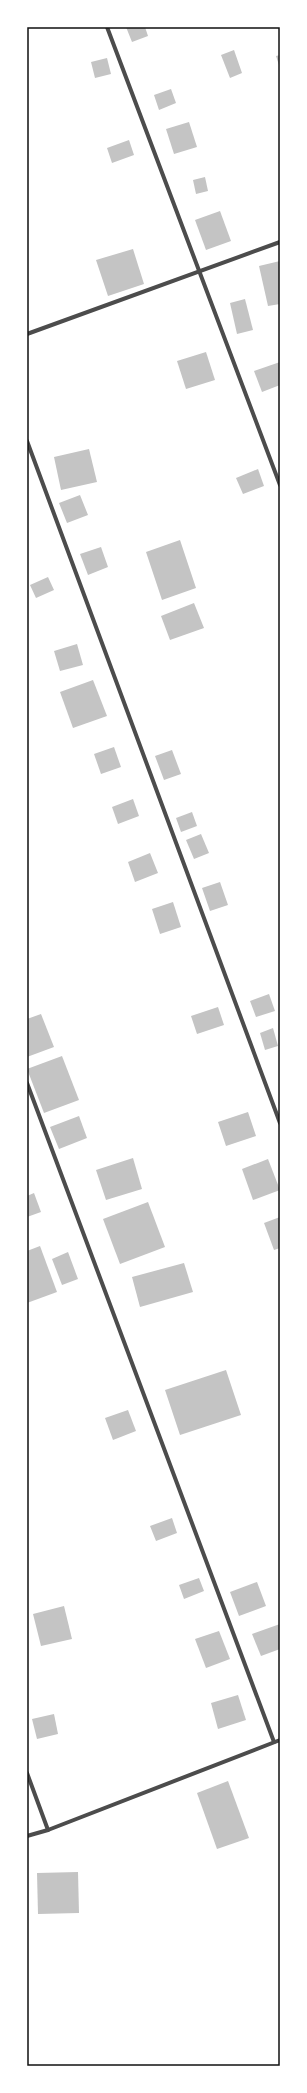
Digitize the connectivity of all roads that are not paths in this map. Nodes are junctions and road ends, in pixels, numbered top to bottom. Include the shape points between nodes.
1 (107, 27) edge
2 (280, 242) edge
3 (199, 272) junction
4 (27, 334) edge
5 (27, 441) edge
6 (280, 485) edge
7 (27, 1083) edge
8 (280, 1123) edge
9 (280, 1740) edge
10 (274, 1742) junction
11 (27, 1773) edge
12 (48, 1830) junction
13 (27, 1836) edge

1 - 3 street
2 - 3 street
3 - 4 street
3 - 6 street
5 - 8 street
7 - 10 street
9 - 10 street
10 - 12 street
11 - 12 street
12 - 13 street

